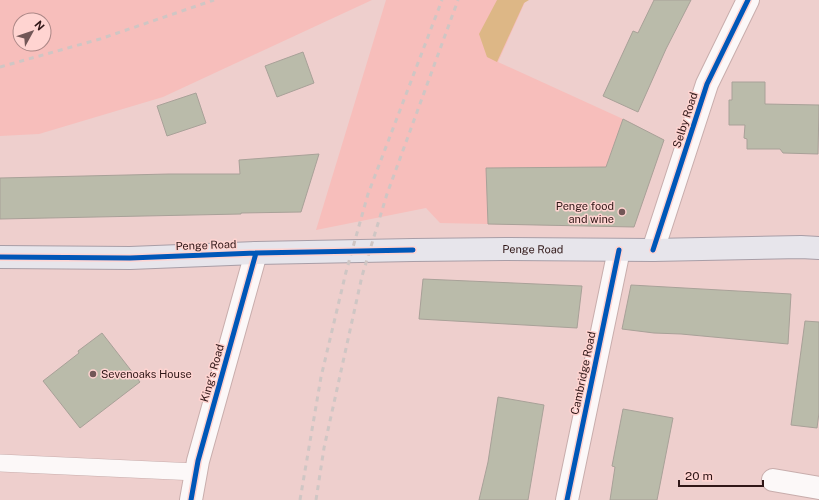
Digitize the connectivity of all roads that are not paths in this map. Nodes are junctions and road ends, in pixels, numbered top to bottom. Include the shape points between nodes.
1 (748, 0) edge
2 (810, 248) edge
3 (619, 250) junction
4 (653, 250) junction
5 (256, 253) junction
6 (0, 257) edge
7 (0, 463) edge
8 (196, 472) junction
9 (773, 480) dead end
10 (819, 488) edge
11 (191, 500) edge
12 (567, 500) edge

1 - 4 street, Selby Road via 707,84
2 - 4 main road, Penge Road
3 - 4 main road, Penge Road
3 - 5 main road, Penge Road
3 - 12 street, Cambridge Road
5 - 6 main road, Penge Road via 130,258
5 - 8 street, King's Road
7 - 8 lane
8 - 11 street, King's Road
9 - 10 street

